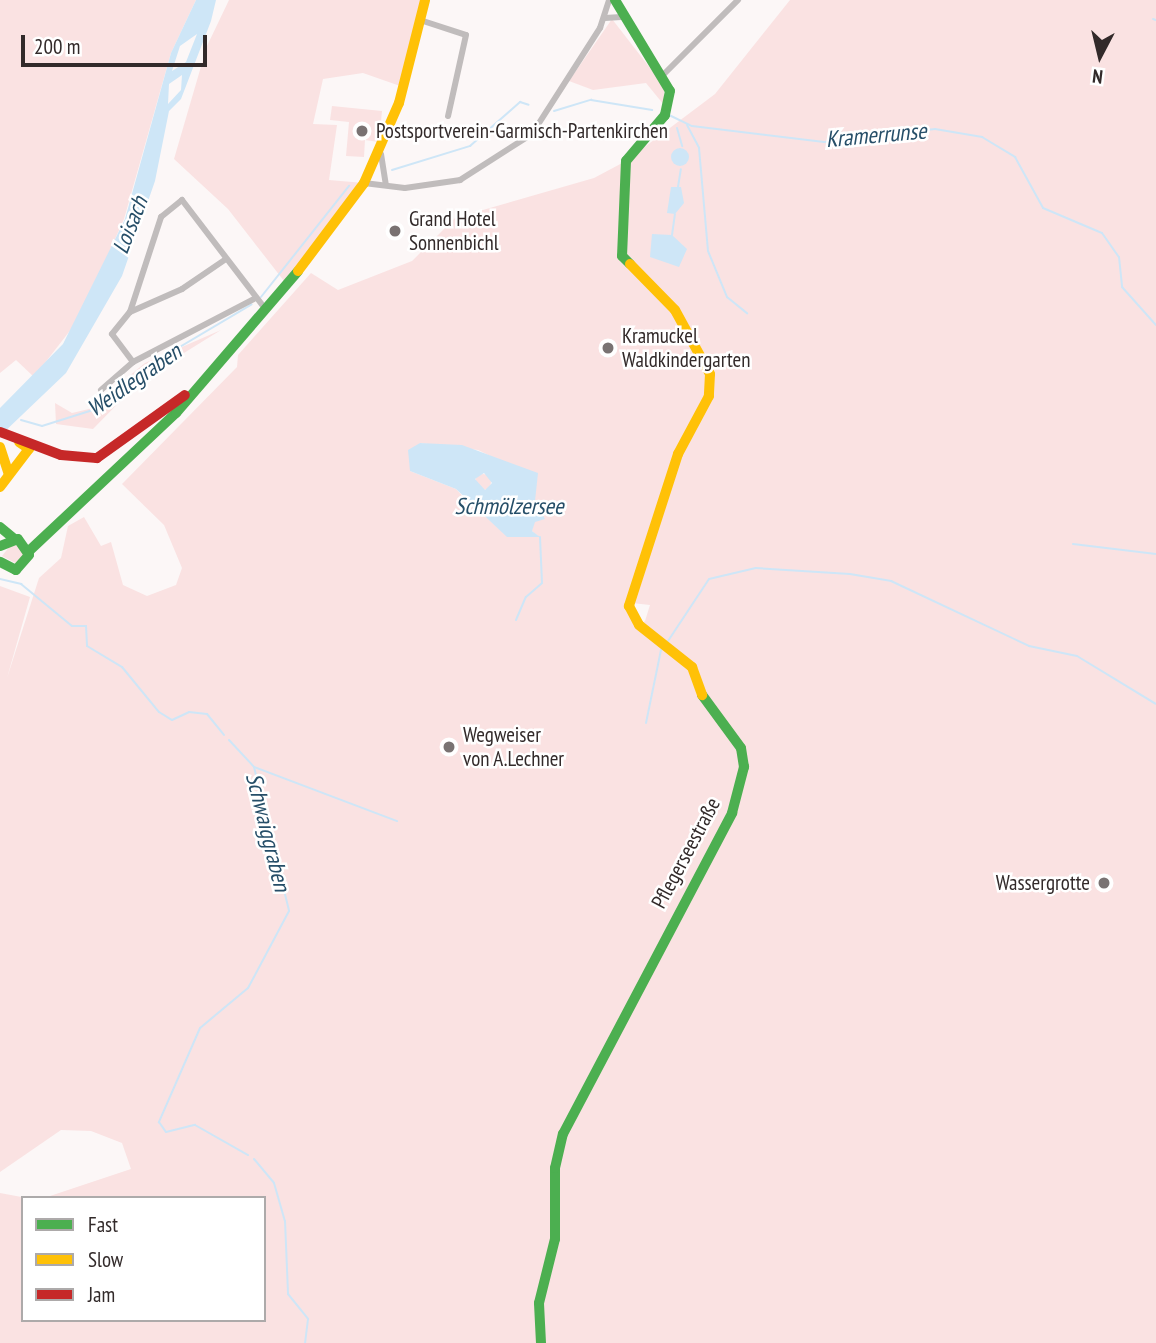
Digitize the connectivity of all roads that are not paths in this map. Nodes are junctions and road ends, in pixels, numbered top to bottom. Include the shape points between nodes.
1 (425, 0) edge
2 (609, 0) edge
3 (615, 0) edge
4 (738, 0) edge
5 (621, 17) junction
6 (605, 18) junction
7 (420, 20) junction
8 (661, 77) junction
9 (448, 116) dead end
10 (381, 154) junction
11 (364, 183) junction
12 (386, 185) junction
13 (226, 259) junction
14 (254, 299) junction
15 (266, 310) junction
16 (130, 312) junction
17 (133, 362) junction
18 (201, 383) junction
19 (101, 390) dead end
20 (4, 434) edge
21 (0, 447) edge
22 (22, 458) junction
23 (8, 477) junction
24 (0, 487) edge
25 (0, 527) edge
26 (46, 530) junction
27 (16, 539) junction
28 (0, 546) edge
29 (29, 551) junction
30 (2, 566) edge
31 (541, 1343) edge

1 - 7 street
2 - 6 street
3 - 5 street
4 - 8 street
5 - 6 street
5 - 8 street
6 - 12 street via 532,134 460,180
7 - 9 street via 466,35
7 - 10 street
8 - 31 street, Pflegerseestraße via 670,91 667,112 626,161 622,256 675,310 710,374 709,397 678,454 629,606 639,625 692,667 708,710 741,748 744,779 728,822 564,1134 555,1168 555,1239 539,1303
10 - 11 street
10 - 12 street
11 - 12 street
11 - 15 street
13 - 14 street
13 - 16 street via 182,289
13 - 16 street via 182,200 161,217
14 - 15 street
14 - 17 street
15 - 18 street
16 - 17 street via 112,334
17 - 19 street
18 - 20 street via 103,457 61,455
18 - 26 street via 131,460
20 - 22 street via 29,449
21 - 22 street
21 - 23 street via 9,459
22 - 23 street
23 - 24 street
25 - 27 street
26 - 27 street
26 - 29 street
27 - 28 street
27 - 29 street
29 - 30 street via 23,567

